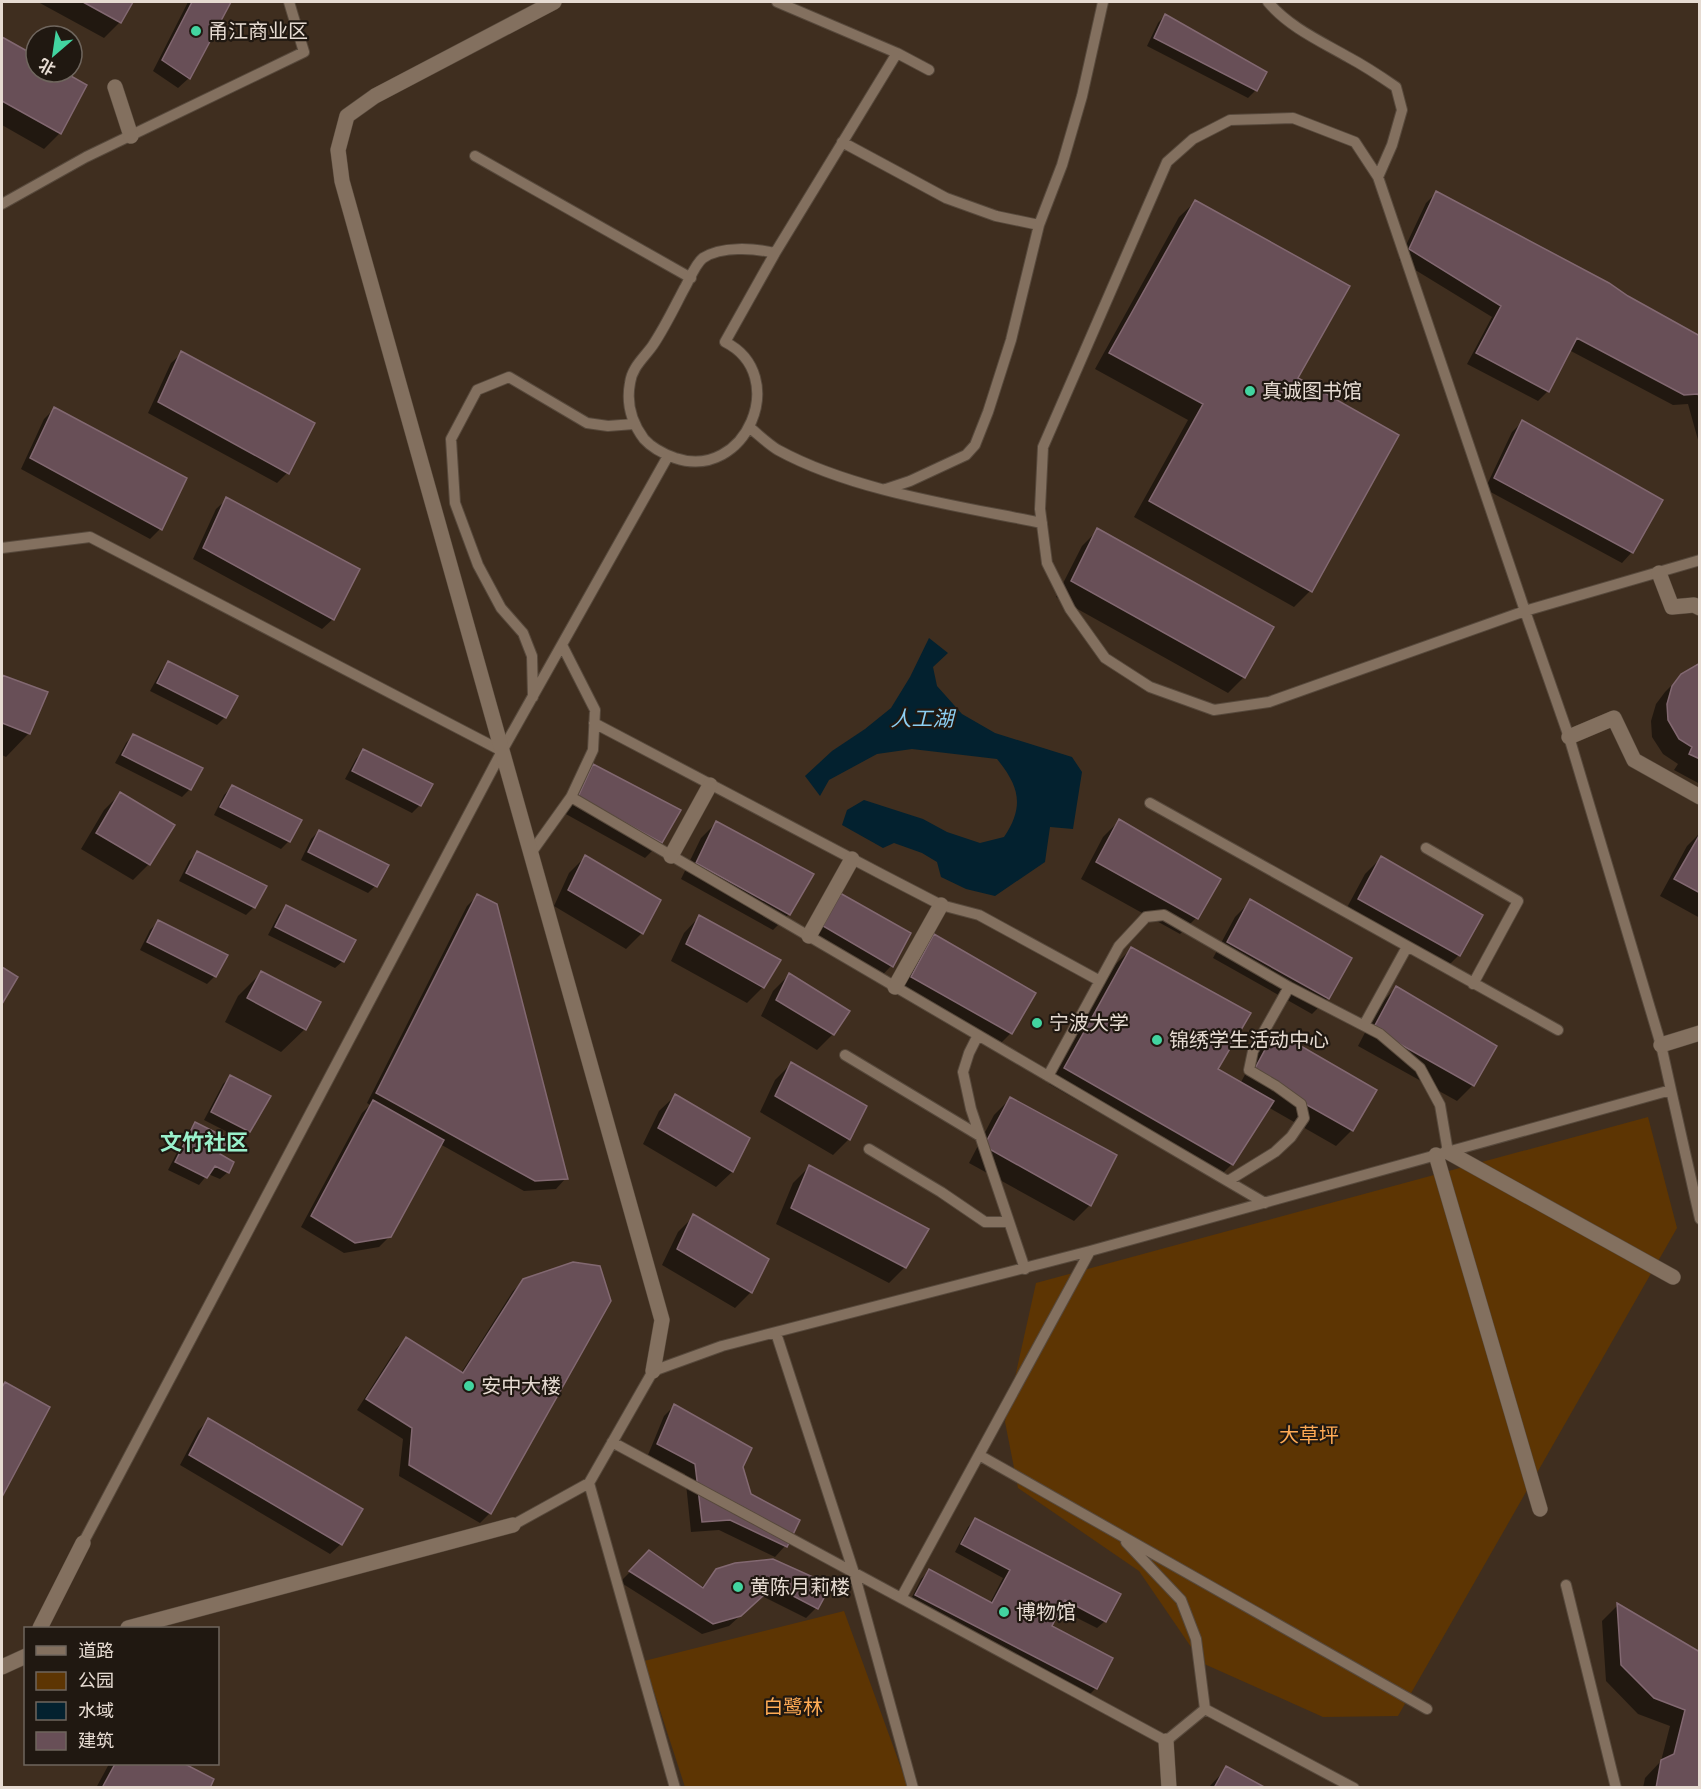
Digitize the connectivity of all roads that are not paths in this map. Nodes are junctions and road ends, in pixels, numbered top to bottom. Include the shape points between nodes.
1 (289, 2) edge
2 (554, 2) edge
3 (777, 2) edge
4 (1103, 2) edge
5 (1268, 2) edge
6 (897, 53) junction
7 (929, 70) dead end
8 (115, 87) dead end
9 (131, 136) junction
10 (843, 142) junction
11 (475, 156) dead end
12 (1378, 177) junction
13 (2, 204) edge
14 (1040, 225) junction
15 (775, 253) junction
16 (691, 278) junction
17 (634, 424) junction
18 (749, 427) junction
19 (668, 456) junction
20 (886, 489) junction
21 (1042, 523) junction
22 (2, 548) edge
23 (1700, 560) edge
24 (1659, 573) junction
25 (1700, 608) edge
26 (1525, 611) junction
27 (561, 645) junction
28 (533, 697) junction
29 (594, 723) junction
30 (1569, 736) junction
31 (502, 751) junction
32 (710, 784) junction
33 (571, 797) junction
34 (1700, 797) edge
35 (1149, 803) dead end
36 (1426, 848) dead end
37 (531, 853) junction
38 (671, 856) junction
39 (852, 859) junction
40 (941, 905) junction
41 (809, 936) junction
42 (1407, 947) junction
43 (1100, 981) junction
44 (1473, 984) junction
45 (895, 987) junction
46 (1288, 987) junction
47 (1364, 1026) junction
48 (1558, 1030) dead end
49 (1700, 1033) edge
50 (978, 1035) junction
51 (1660, 1045) junction
52 (845, 1055) dead end
53 (1048, 1076) junction
54 (1671, 1090) junction
55 (980, 1136) junction
56 (869, 1149) dead end
57 (1442, 1154) junction
58 (1228, 1181) junction
59 (1265, 1203) junction
60 (1700, 1219) edge
61 (1009, 1221) junction
62 (1090, 1251) junction
63 (1025, 1269) junction
64 (1673, 1277) dead end
65 (776, 1333) junction
66 (652, 1371) junction
67 (612, 1442) junction
68 (979, 1455) junction
69 (589, 1483) junction
70 (1540, 1509) dead end
71 (513, 1525) joint
72 (1119, 1534) junction
73 (82, 1544) joint
74 (854, 1573) junction
75 (1566, 1585) dead end
76 (901, 1598) junction
77 (41, 1627) edge
78 (135, 1627) edge
79 (24, 1657) edge
80 (2, 1666) edge
81 (1205, 1709) junction
82 (1427, 1709) dead end
83 (1166, 1741) junction
84 (675, 1788) edge
85 (913, 1788) edge
86 (1169, 1788) edge
87 (1354, 1788) edge
88 (1616, 1788) edge

1 - 9 lane via 304,52
2 - 31 street via 375,96 346,116 338,150 342,181
3 - 6 lane
4 - 14 lane via 1082,96
5 - 12 lane via 1304,32 1396,87 1402,110
6 - 7 lane
6 - 10 lane
8 - 9 street
9 - 13 lane
10 - 14 lane via 946,198 996,216
10 - 15 lane
11 - 16 lane
12 - 21 lane via 1355,142 1293,118 1230,120 1193,139 1167,162 1043,447
12 - 26 lane
14 - 20 lane via 1011,340 975,445 966,455
15 - 16 lane via 719,252 702,259
15 - 18 lane via 725,342 747,361 755,380 758,401
16 - 17 lane via 652,346 638,362 630,382 628,403
17 - 19 lane via 646,441
17 - 28 lane via 587,423 509,377 477,390 451,439 455,503 478,565 501,608 523,633 532,656
18 - 19 lane via 725,453 705,460 683,461
18 - 20 lane via 776,449 816,468
19 - 27 lane
20 - 21 lane
21 - 26 lane via 1047,563 1070,609 1105,658 1150,687 1214,710 1269,702
22 - 31 lane via 90,537
23 - 24 lane
24 - 25 street via 1672,607
24 - 26 lane
26 - 30 lane
27 - 28 lane
27 - 29 lane via 595,710
28 - 31 lane
29 - 32 lane
29 - 33 lane via 593,750
30 - 34 street via 1614,718 1634,760
30 - 51 lane
31 - 37 street
31 - 73 lane
32 - 38 street
32 - 39 lane
33 - 37 lane
33 - 38 lane
35 - 42 lane
36 - 44 lane via 1518,901
37 - 66 street via 662,1320
38 - 41 lane
39 - 40 lane
39 - 41 street
40 - 43 lane via 979,915
40 - 45 street
41 - 45 lane
42 - 44 lane
42 - 47 lane
43 - 46 lane via 1119,946 1146,917 1164,915
43 - 53 lane
44 - 48 lane
45 - 50 lane
46 - 47 lane
46 - 58 lane via 1267,1023 1249,1070 1301,1104 1304,1118 1275,1152
47 - 57 lane via 1380,1034 1420,1068 1440,1105
49 - 51 street
50 - 53 lane
50 - 55 lane via 963,1072
51 - 54 lane
52 - 55 lane
53 - 58 lane
54 - 57 lane
54 - 60 lane
55 - 61 lane
56 - 61 lane via 985,1222
57 - 59 lane
57 - 64 street
57 - 70 street
58 - 59 lane
59 - 62 lane
61 - 63 lane
62 - 63 lane
62 - 68 lane
63 - 65 lane
65 - 66 lane via 722,1346
65 - 74 lane
66 - 67 lane
67 - 69 lane
67 - 74 lane
68 - 72 lane
68 - 76 lane
69 - 71 lane
69 - 84 lane
71 - 78 street
72 - 81 lane via 1181,1600 1196,1639
72 - 82 lane
73 - 77 street
74 - 76 lane
74 - 85 lane
75 - 88 lane
76 - 83 lane
79 - 80 street
81 - 83 lane
81 - 87 lane
83 - 86 street

